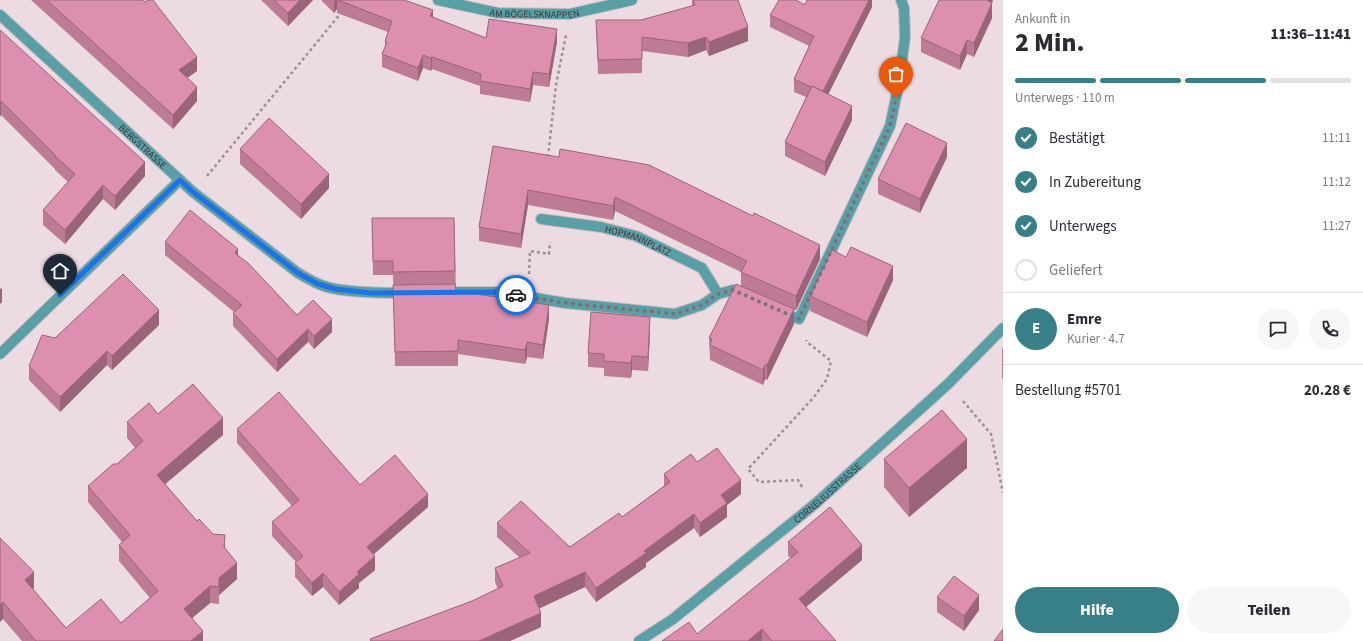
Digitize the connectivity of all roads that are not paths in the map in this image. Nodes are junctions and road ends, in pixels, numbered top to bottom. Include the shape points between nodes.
1 (438, 0) edge
2 (632, 0) edge
3 (901, 0) edge
4 (0, 14) edge
5 (180, 180) junction
6 (541, 219) dead end
7 (440, 292) edge
8 (417, 293) edge
9 (718, 294) junction
10 (755, 300) edge
11 (777, 309) edge
12 (1003, 328) edge
13 (0, 354) edge
14 (639, 641) edge

1 - 2 street, AM BÖGELSKNAPPEN via 498,13 570,14
3 - 11 street via 904,8 905,37 890,126 799,319
4 - 5 street, BERGSTRASSE
5 - 8 street, BERGSTRASSE via 298,273 318,284 335,289 371,293
5 - 13 street
6 - 9 street, HOPMANNPLATZ via 601,227 636,236 702,268
7 - 9 street via 501,292 565,303 676,314 702,305
9 - 10 street via 733,290
12 - 14 street, CORNELIUSSTRASSE via 948,384 815,504 673,619

